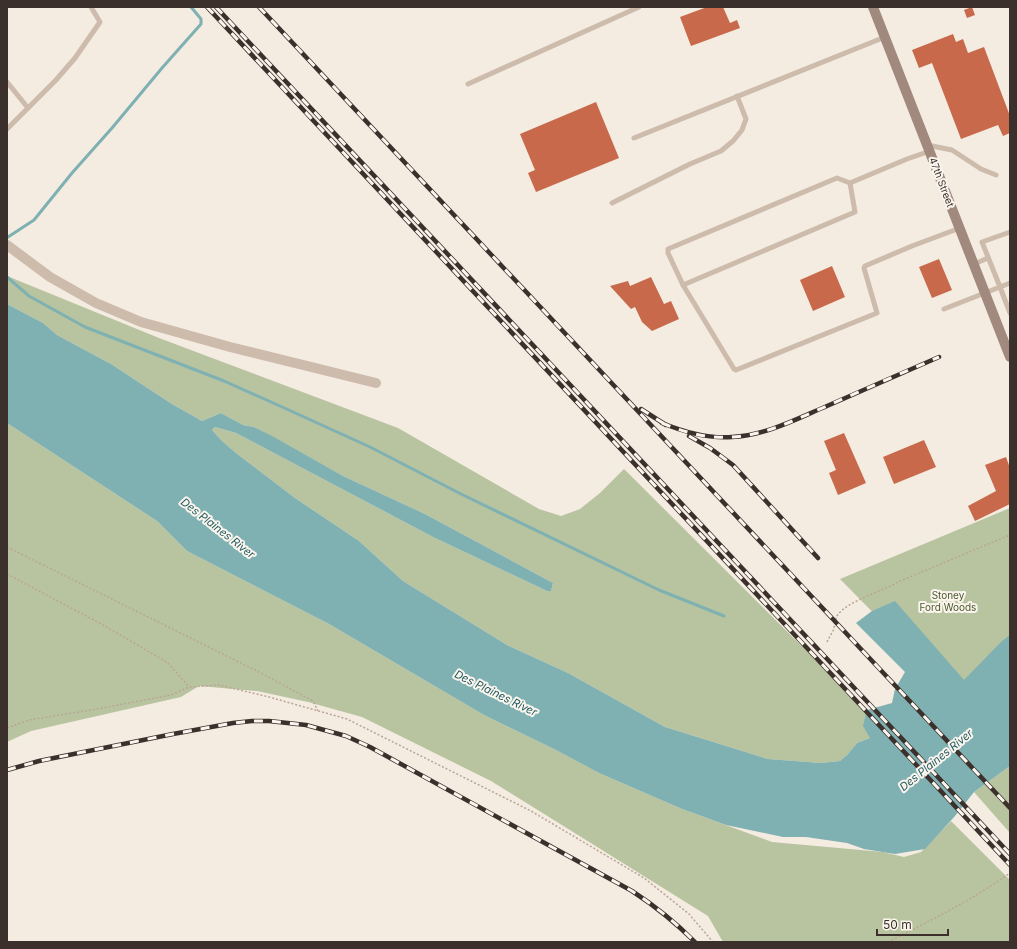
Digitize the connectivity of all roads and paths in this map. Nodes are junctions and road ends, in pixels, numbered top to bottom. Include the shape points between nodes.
1 (90, 7) edge
2 (639, 7) edge
3 (873, 7) edge
4 (885, 37) junction
5 (7, 82) edge
6 (468, 84) dead end
7 (737, 96) junction
8 (28, 108) junction
9 (7, 129) edge
10 (634, 138) dead end
11 (928, 148) junction
12 (996, 175) dead end
13 (850, 183) junction
14 (612, 203) dead end
15 (960, 228) junction
16 (1010, 232) edge
17 (7, 245) edge
18 (988, 258) junction
19 (974, 264) junction
20 (1010, 283) edge
21 (683, 285) junction
22 (1000, 287) junction
23 (985, 293) junction
24 (944, 309) dead end
25 (1010, 313) edge
26 (1010, 357) edge
27 (376, 383) dead end
28 (1010, 535) edge
29 (7, 548) edge
30 (7, 574) edge
31 (827, 642) dead end
32 (189, 687) junction
33 (318, 711) junction
34 (7, 728) edge
35 (1010, 872) edge
36 (713, 942) edge
37 (888, 942) edge

1 - 8 lane via 100,22 75,58
2 - 6 lane
3 - 4 main road, 47th Street
4 - 7 lane
4 - 11 main road, 47th Street
5 - 8 lane
7 - 10 lane
7 - 14 lane via 746,119 742,130 733,141 721,151
8 - 9 lane
11 - 12 lane via 952,150
11 - 13 lane
11 - 15 main road, 47th Street
13 - 21 lane via 855,212
13 - 21 lane via 838,178 668,249
15 - 19 main road, 47th Street
15 - 21 lane via 865,266 877,313 736,370
16 - 18 lane via 982,242
17 - 27 street via 50,277 76,292 141,322
18 - 19 lane
18 - 22 lane
19 - 23 main road, 47th Street
20 - 22 lane
22 - 23 lane
22 - 25 lane
23 - 24 lane
23 - 26 main road, 47th Street
28 - 31 path via 900,581 846,607 838,615
29 - 33 path via 261,673 313,701
30 - 32 path via 168,663
32 - 33 path via 219,685
32 - 34 path via 171,695 29,720
33 - 36 path via 347,719 537,815 644,878 689,914
35 - 37 path via 942,915

